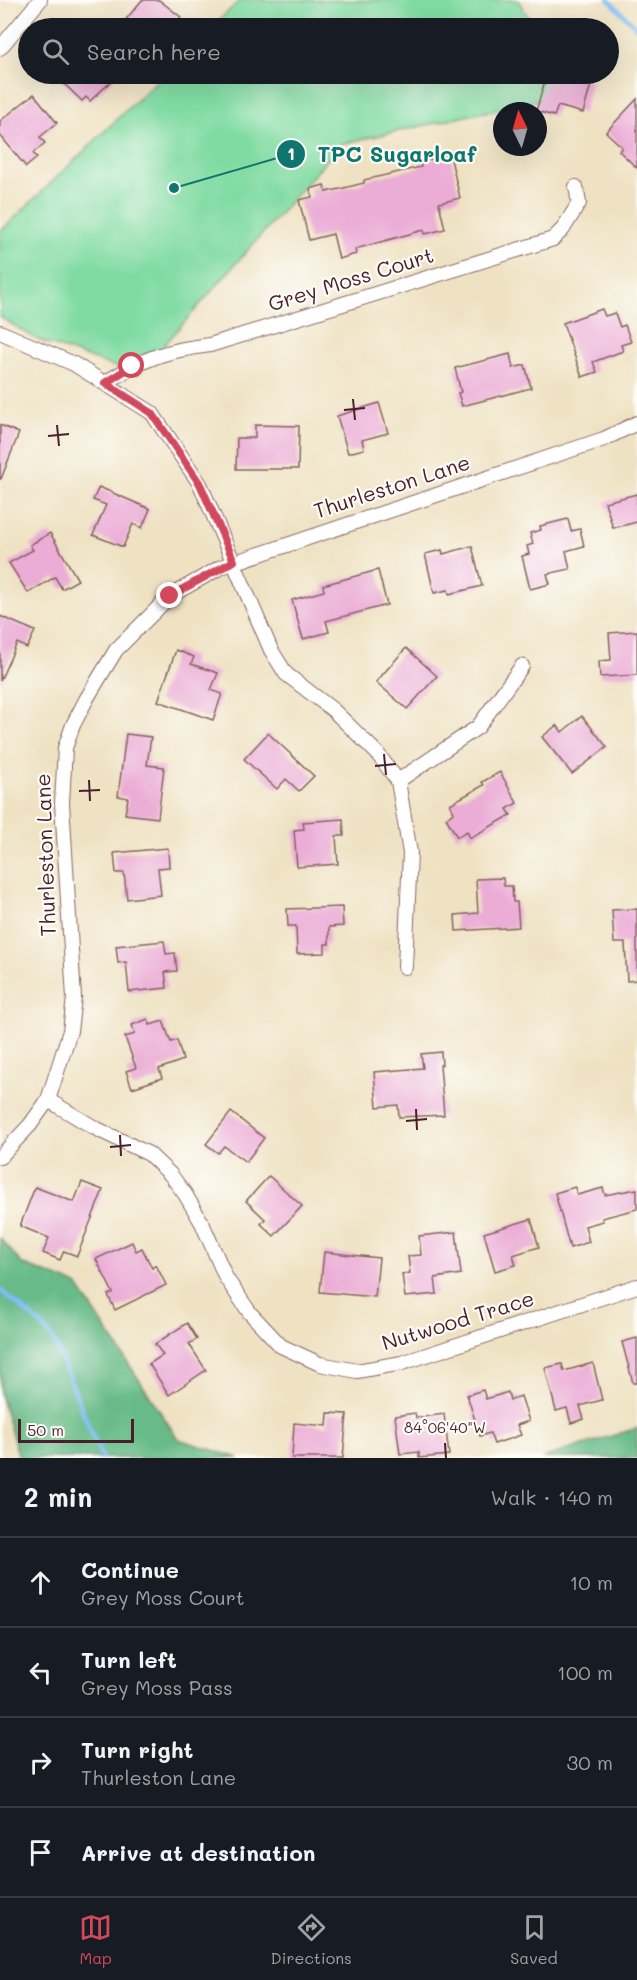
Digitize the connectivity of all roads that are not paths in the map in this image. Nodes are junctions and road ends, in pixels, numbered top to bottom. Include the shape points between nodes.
1 (40, 0) edge
2 (25, 18) edge
3 (18, 26) edge
4 (0, 48) edge
5 (576, 187) dead end
6 (0, 332) edge
7 (105, 383) junction
8 (637, 423) edge
9 (234, 561) junction
10 (522, 666) dead end
11 (398, 781) junction
12 (405, 967) dead end
13 (48, 1100) junction
14 (0, 1157) edge
15 (637, 1286) edge

1 - 2 street
3 - 4 street
5 - 7 street, Grey Moss Court via 579,203 553,239 221,341 156,355
6 - 7 street via 75,364
7 - 9 street via 152,413 200,484
8 - 9 street, Thurleston Lane via 604,439
9 - 11 street via 271,650 286,674 340,717 377,753
9 - 13 street, Thurleston Lane via 170,596 116,650 87,698 65,748 62,803 74,998 70,1031
10 - 11 street via 478,727
11 - 12 street via 410,853
13 - 14 street, Thurleston Lane
13 - 15 street, Nutwood Trace via 149,1154 170,1174 202,1223 226,1278 250,1313 281,1346 320,1364 357,1371 402,1364

